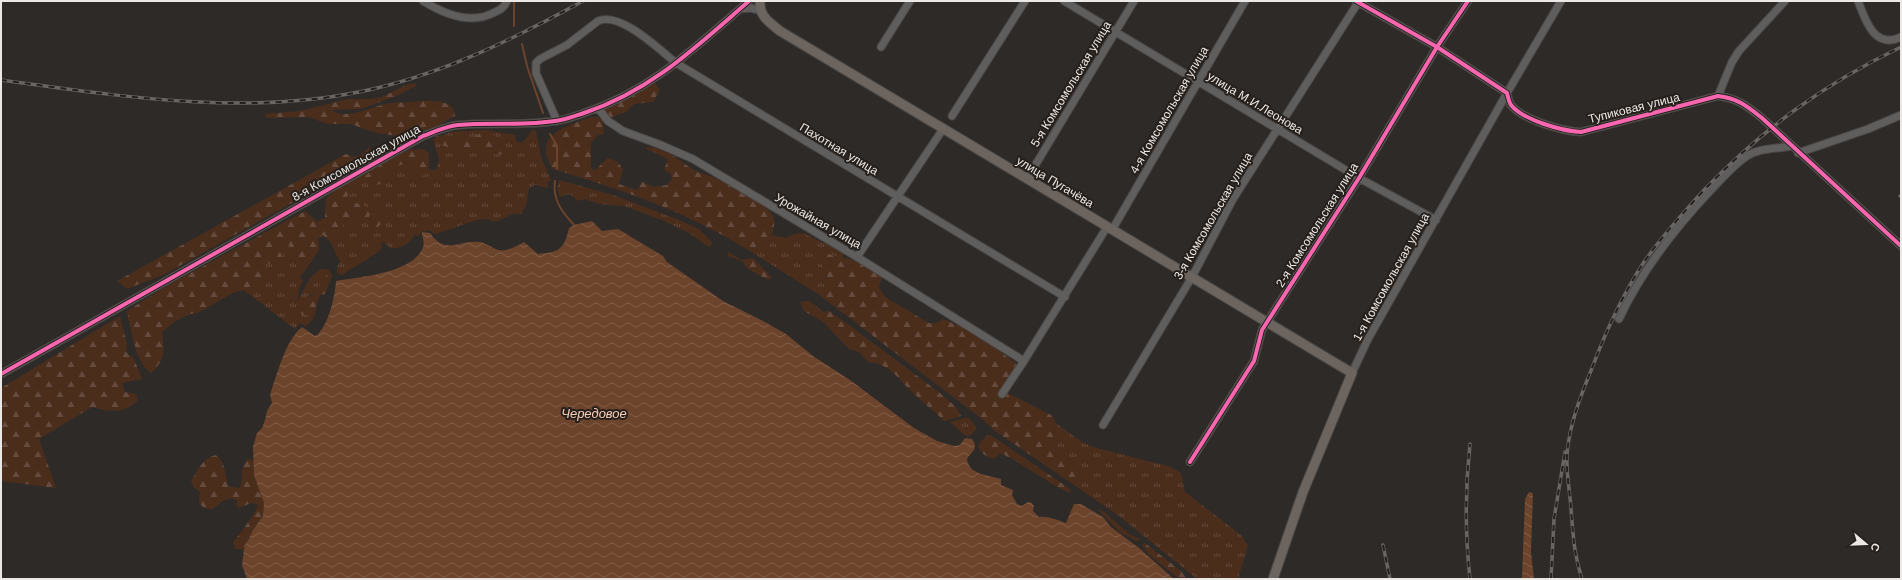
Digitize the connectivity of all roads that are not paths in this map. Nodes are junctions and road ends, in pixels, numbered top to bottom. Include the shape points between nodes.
1 (423, 1) edge
2 (507, 1) edge
3 (749, 1) edge
4 (910, 1) edge
5 (1025, 1) edge
6 (1064, 1) edge
7 (1134, 1) edge
8 (1245, 1) edge
9 (1468, 1) edge
10 (1561, 1) edge
11 (1785, 1) edge
12 (1858, 1) edge
13 (1358, 2) edge
14 (759, 5) edge
15 (740, 9) junction
16 (1115, 32) junction
17 (1901, 37) edge
18 (881, 47) dead end
19 (1437, 47) junction
20 (676, 63) junction
21 (1198, 82) junction
22 (1507, 93) junction
23 (1718, 96) junction
24 (598, 108) junction
25 (1901, 115) edge
26 (952, 116) dead end
27 (557, 121) junction
28 (943, 129) junction
29 (1277, 129) junction
30 (1791, 146) junction
31 (1798, 153) junction
32 (1359, 178) junction
33 (1027, 179) junction
34 (897, 196) junction
35 (1436, 220) junction
36 (1109, 229) junction
37 (1901, 246) edge
38 (857, 257) junction
39 (1192, 277) junction
40 (1065, 297) junction
41 (1619, 319) dead end
42 (1267, 322) junction
43 (1024, 361) junction
44 (1352, 373) junction
45 (1, 374) edge
46 (1002, 394) dead end
47 (1103, 425) dead end
48 (1190, 462) dead end
49 (1272, 579) edge

1 - 2 street via 440,12 463,18 489,16 502,9
3 - 15 street, 8-я Комсомольская улица
4 - 18 street
5 - 26 street
6 - 16 street, улица М.И.Леонова
7 - 16 street, 5-я Комсомольская улица
8 - 21 street, 4-я Комсомольская улица
9 - 19 street, 2-я Комсомольская улица
10 - 22 street, 1-я Комсомольская улица
11 - 23 street via 1739,51
12 - 17 street via 1872,33 1890,40
13 - 19 street, Тупиковая улица
13 - 29 street, 3-я Комсомольская улица
14 - 15 street
14 - 28 main road, улица Пугачёва via 765,19 780,31
15 - 20 street, 8-я Комсомольская улица
16 - 21 street, улица М.И.Леонова
16 - 33 street, 5-я Комсомольская улица
19 - 22 street, Тупиковая улица
19 - 32 street, 2-я Комсомольская улица
20 - 24 street, 8-я Комсомольская улица via 652,81
20 - 27 street, Пахотная улица via 624,24 604,18 567,45 536,63 536,73
20 - 34 street, Пахотная улица
21 - 29 street, улица М.И.Леонова
21 - 36 street, 4-я Комсомольская улица
22 - 23 street, Тупиковая улица via 1511,105 1524,114 1549,127 1581,132
22 - 35 street, 1-я Комсомольская улица
23 - 30 street, Тупиковая улица via 1733,98 1746,105
24 - 27 street, 8-я Комсомольская улица
24 - 38 street, Урожайная улица via 608,122 623,131 693,159
25 - 31 street
27 - 45 street, 8-я Комсомольская улица via 534,124 457,125 423,136
28 - 33 main road, улица Пугачёва
28 - 34 street
29 - 32 street, улица М.И.Леонова
29 - 39 street, 3-я Комсомольская улица via 1233,200
30 - 31 street, Тупиковая улица
30 - 41 street via 1758,151 1746,157 1727,173 1657,253 1641,276
31 - 37 street, Тупиковая улица
32 - 35 street, улица М.И.Леонова
32 - 42 street, 2-я Комсомольская улица
33 - 36 main road, улица Пугачёва
34 - 38 street
34 - 40 street, Пахотная улица
35 - 44 street, 1-я Комсомольская улица via 1368,339
36 - 39 main road, улица Пугачёва
36 - 40 street, 4-я Комсомольская улица
38 - 43 street, Урожайная улица
39 - 42 main road, улица Пугачёва
39 - 47 street, 3-я Комсомольская улица
40 - 43 street, 4-я Комсомольская улица
42 - 44 main road, улица Пугачёва
42 - 48 street, 2-я Комсомольская улица via 1259,338 1254,361
43 - 46 street, 4-я Комсомольская улица
44 - 49 main road, 1-я Комсомольская улица via 1303,492

